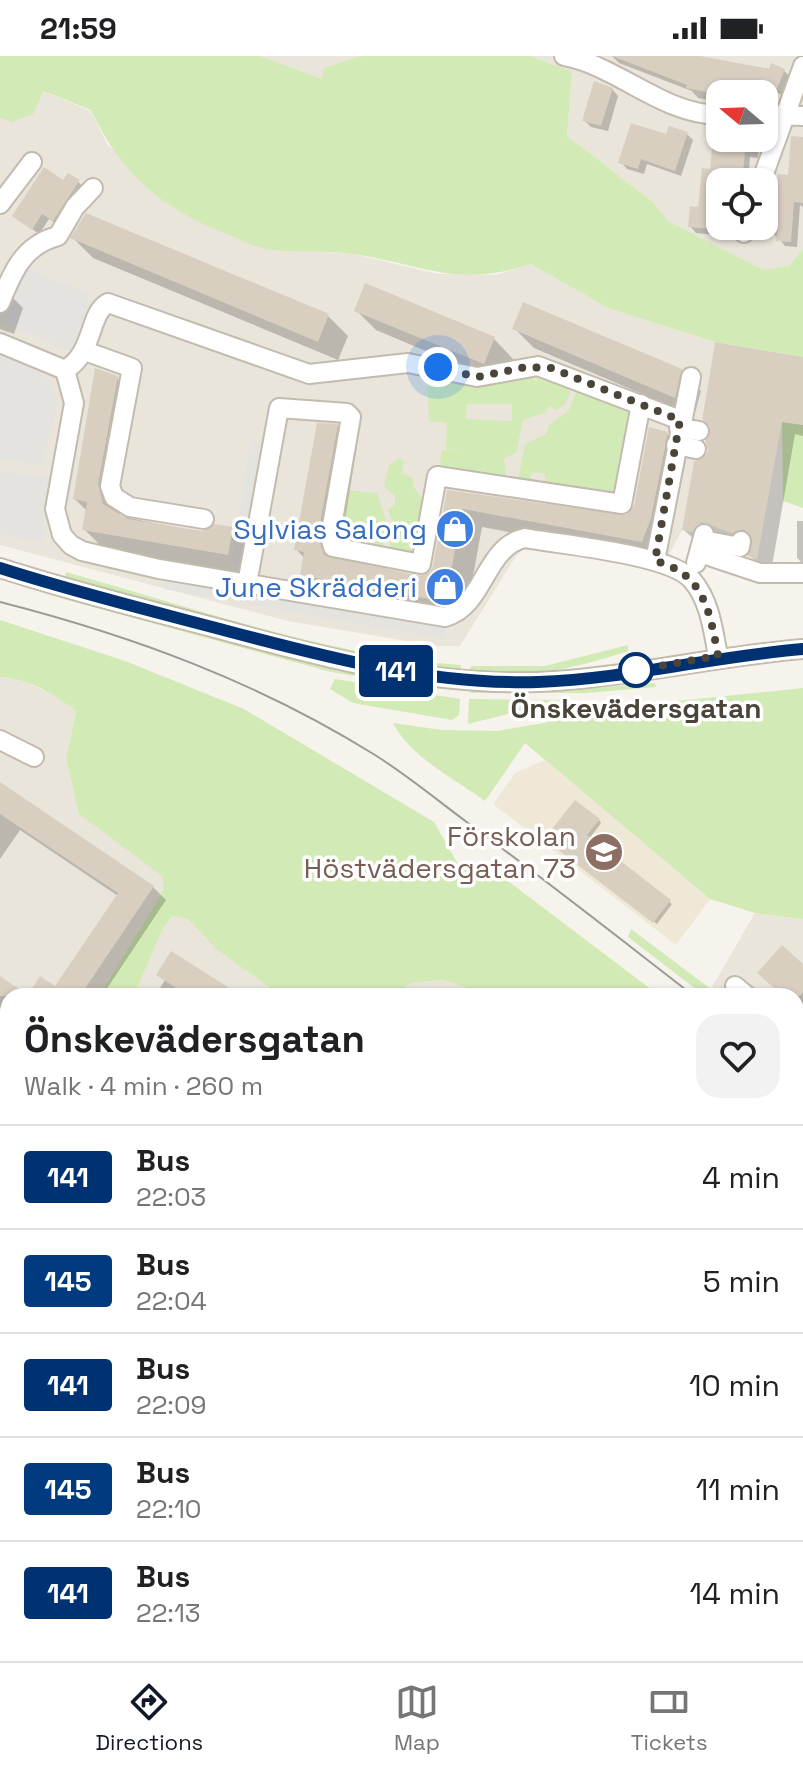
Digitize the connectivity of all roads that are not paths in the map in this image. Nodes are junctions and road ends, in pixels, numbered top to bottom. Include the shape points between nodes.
1 (564, 56) edge
2 (803, 66) edge
3 (706, 115) edge
4 (794, 115) edge
5 (32, 162) dead end
6 (768, 168) edge
7 (93, 188) dead end
8 (0, 204) edge
9 (0, 303) edge
10 (0, 343) edge
11 (85, 351) junction
12 (65, 370) junction
13 (691, 377) dead end
14 (641, 404) junction
15 (678, 431) junction
16 (698, 440) dead end
17 (204, 519) dead end
18 (741, 541) dead end
19 (703, 542) junction
20 (655, 561) junction
21 (0, 568) edge
22 (803, 573) edge
23 (686, 575) junction
24 (0, 577) edge
25 (35, 579) junction
26 (247, 584) junction
27 (803, 649) edge
28 (718, 656) junction
29 (0, 740) edge
30 (34, 757) dead end

1 - 3 street
2 - 4 street
4 - 6 street
5 - 8 street
7 - 9 street via 58,236 22,258
10 - 12 street
11 - 12 street
11 - 14 street via 100,310 108,303 309,374 424,364 477,377 538,366
11 - 17 street via 132,368 110,486 114,497 130,507
12 - 26 street via 74,403 56,494 62,535 82,551
13 - 15 street
14 - 15 street
14 - 26 street via 622,504 437,476 421,564 333,547 330,537 351,417 279,408
15 - 16 street
15 - 20 street
18 - 19 street via 740,547
19 - 22 street via 760,573
19 - 23 street
20 - 23 street
20 - 26 street via 525,538 512,541 465,605 445,617
21 - 25 street
23 - 28 street via 708,609
24 - 25 street
25 - 28 street via 318,655 443,677 568,680
27 - 28 street
29 - 30 street

